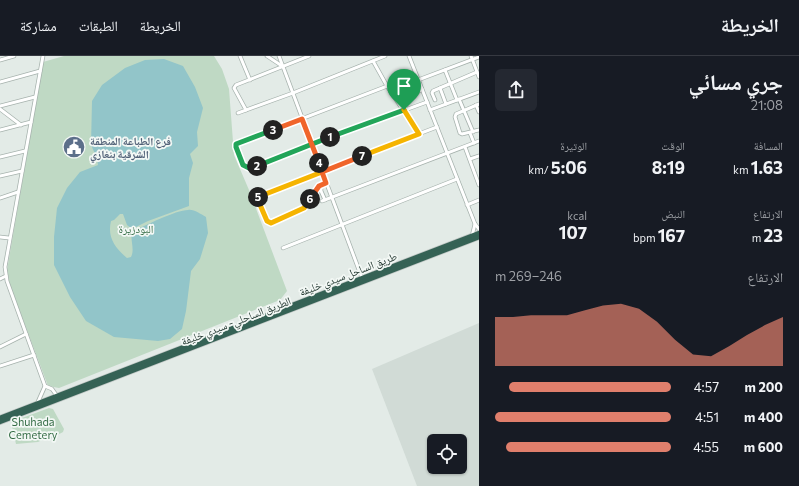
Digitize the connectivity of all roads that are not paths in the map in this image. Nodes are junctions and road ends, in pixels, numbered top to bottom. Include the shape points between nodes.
1 (14, 56) edge
2 (43, 56) edge
3 (240, 56) edge
4 (266, 56) edge
5 (279, 56) edge
6 (309, 56) edge
7 (384, 56) edge
8 (409, 56) edge
9 (479, 57) edge
10 (472, 58) edge
11 (0, 60) edge
12 (373, 61) junction
13 (282, 66) junction
14 (445, 70) junction
15 (40, 71) junction
16 (477, 72) junction
17 (416, 75) junction
18 (479, 77) edge
19 (250, 80) junction
20 (418, 80) junction
21 (0, 82) edge
22 (450, 83) junction
23 (387, 86) junction
24 (440, 88) junction
25 (422, 89) junction
26 (479, 92) edge
27 (293, 93) junction
28 (35, 97) junction
29 (458, 99) junction
30 (435, 100) dead end
31 (427, 102) junction
32 (446, 104) junction
33 (478, 105) edge
34 (0, 106) edge
35 (0, 110) edge
36 (246, 110) junction
37 (404, 110) junction
38 (430, 110) junction
39 (464, 110) junction
40 (479, 112) edge
41 (238, 113) dead end
42 (302, 119) junction
43 (31, 122) junction
44 (21, 125) junction
45 (437, 127) junction
46 (0, 130) edge
47 (479, 130) edge
48 (472, 132) junction
49 (419, 134) junction
50 (479, 141) edge
51 (474, 143) junction
52 (312, 144) junction
53 (465, 147) junction
54 (25, 151) junction
55 (447, 153) junction
56 (479, 156) edge
57 (0, 157) edge
58 (470, 159) junction
59 (22, 171) junction
60 (322, 172) junction
61 (0, 176) edge
62 (457, 179) junction
63 (326, 183) junction
64 (320, 185) junction
65 (479, 185) edge
66 (18, 192) junction
67 (332, 197) junction
68 (0, 198) edge
69 (479, 200) edge
70 (467, 204) junction
71 (474, 224) junction
72 (342, 225) junction
73 (479, 229) edge
74 (479, 233) edge
75 (472, 236) junction
76 (0, 237) edge
77 (479, 237) edge
78 (10, 238) junction
79 (283, 248) dead end
80 (6, 276) junction
81 (362, 278) junction
82 (0, 279) edge
83 (334, 291) junction
84 (26, 334) junction
85 (0, 348) edge
86 (34, 355) junction
87 (0, 366) edge
88 (45, 386) junction
89 (57, 396) junction
90 (37, 404) junction
91 (0, 418) edge
92 (0, 422) edge

1 - 11 street
2 - 15 street
3 - 19 street
4 - 13 street
5 - 13 street
6 - 13 street
7 - 12 street
8 - 17 street
9 - 10 street
10 - 14 street
10 - 16 street
12 - 23 street
12 - 27 street
13 - 19 street
13 - 27 street
14 - 20 street
14 - 22 street
15 - 21 street
15 - 28 street
16 - 18 street
16 - 22 street
17 - 20 street
17 - 23 street
19 - 36 street via 234,88
20 - 25 street
22 - 24 street
22 - 29 street
23 - 37 street
23 - 42 street
24 - 30 street via 432,92
24 - 32 street
25 - 31 street
25 - 37 street via 406,102
26 - 29 street
27 - 36 street
27 - 42 street
28 - 34 street
28 - 43 street
29 - 32 street
29 - 39 street
31 - 37 street
31 - 38 street
32 - 38 street
33 - 39 street
33 - 40 street
35 - 44 street
36 - 41 street
37 - 49 street
37 - 52 street
38 - 45 street
39 - 48 street
39 - 48 street via 454,117 461,134
42 - 52 street
42 - 52 street via 236,144 243,165 251,169
43 - 44 street
43 - 54 street
44 - 46 street
45 - 49 street
45 - 55 street
47 - 48 street
48 - 51 street
49 - 60 street
50 - 51 street
51 - 53 street
52 - 60 street
53 - 55 street
53 - 58 street
54 - 57 street
54 - 59 street
55 - 62 street
55 - 67 street
56 - 58 street
58 - 65 street
59 - 61 street
59 - 66 street
60 - 63 street
60 - 64 street via 259,195 257,198 267,221 271,223 304,208
62 - 70 street
62 - 72 street
63 - 64 street
63 - 67 street
64 - 67 street via 323,201
66 - 68 street
66 - 78 street
67 - 72 street
69 - 70 street
70 - 71 street
71 - 73 street
71 - 75 street
72 - 79 street
72 - 81 street
74 - 75 highway, طريق الساحل سيدي خليفة
75 - 81 highway, طريق الساحل سيدي خليفة
76 - 78 street
77 - 83 highway, الطريق الساحلي- سيدي خليفة
78 - 80 street via 5,266
80 - 82 street
80 - 84 street
81 - 83 highway, طريق الساحل سيدي خليفة
83 - 89 highway, طريق الساحل سيدي خليفة
83 - 92 highway, الطريق الساحلي- سيدي خليفة
84 - 85 street
84 - 86 street
86 - 87 street
86 - 88 street
88 - 89 street via 52,389
88 - 90 street
89 - 90 highway, طريق الساحل سيدي خليفة
90 - 91 highway, طريق الساحل سيدي خليفة

